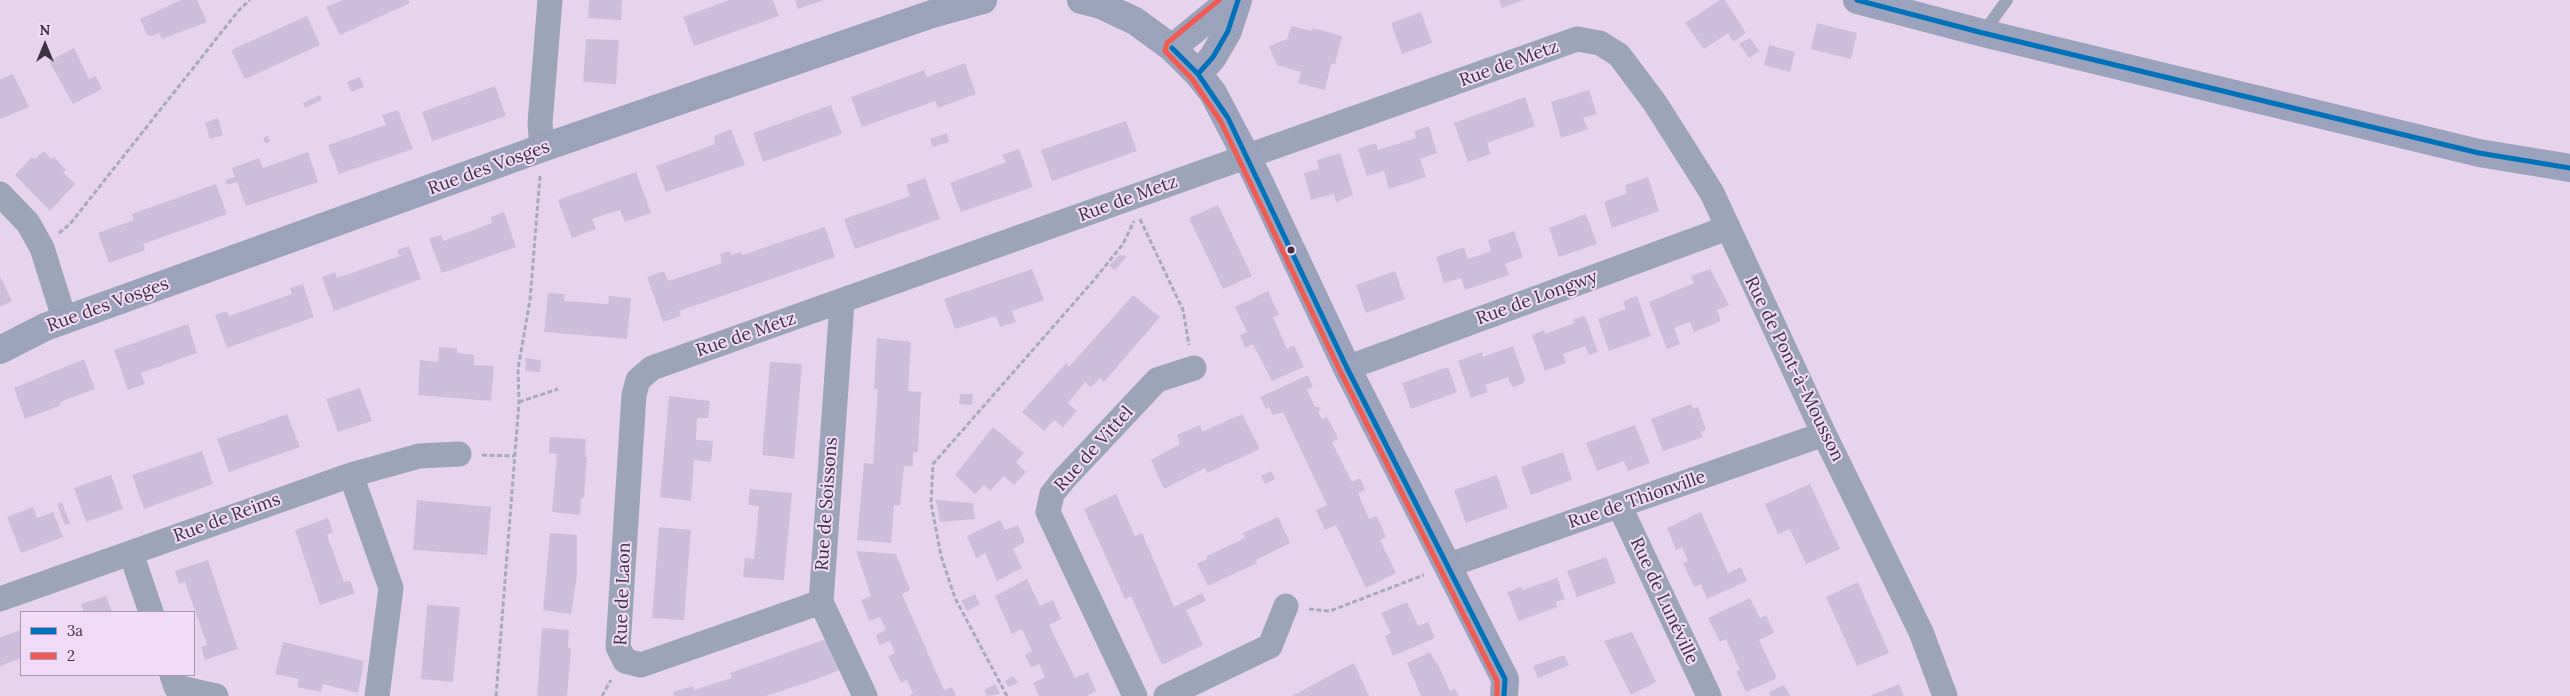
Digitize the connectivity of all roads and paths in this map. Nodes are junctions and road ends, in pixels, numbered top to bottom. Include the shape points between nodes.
1 (250, 0) edge
2 (550, 0) edge
3 (983, 0) edge
4 (1081, 0) edge
5 (1231, 0) edge
6 (1238, 0) edge
7 (1857, 0) edge
8 (2007, 0) edge
9 (1983, 33) junction
10 (1172, 48) junction
11 (1619, 55) joint
12 (1198, 74) junction
13 (542, 148) junction
14 (1246, 157) junction
15 (2570, 168) edge
16 (0, 194) edge
17 (1727, 228) junction
18 (42, 248) junction
19 (842, 302) junction
20 (65, 320) junction
21 (0, 350) edge
22 (1194, 368) joint
23 (1347, 368) junction
24 (638, 380) joint
25 (558, 389) dead end
26 (519, 402) junction
27 (1824, 434) junction
28 (459, 454) joint
29 (514, 456) junction
30 (351, 474) junction
31 (1620, 507) junction
32 (131, 553) junction
33 (1449, 565) junction
34 (0, 599) edge
35 (821, 602) junction
36 (1286, 606) joint
37 (151, 611) edge
38 (172, 676) edge
39 (216, 696) edge
40 (377, 696) edge
41 (496, 696) edge
42 (865, 696) edge
43 (1007, 696) edge
44 (1135, 696) edge
45 (1166, 696) edge
46 (1504, 696) edge
47 (1709, 696) edge
48 (1945, 696) edge

1 - 18 path via 70,224
2 - 13 street via 540,123
3 - 13 street, Rue des Vosges via 932,14
4 - 10 street via 1101,5 1135,22
5 - 10 street
6 - 12 street via 1228,31 1213,57
7 - 9 street
8 - 9 lane
9 - 15 street via 2479,153
10 - 12 street
11 - 14 street, Rue de Metz via 1600,43 1577,40
11 - 17 street, Rue de Pont-à-Mousson via 1655,103 1712,193
12 - 14 street via 1228,118
13 - 20 street, Rue des Vosges
13 - 26 path via 530,300 518,369
14 - 19 street, Rue de Metz
14 - 23 street
16 - 18 street via 28,223
17 - 23 street, Rue de Longwy
17 - 27 street, Rue de Pont-à-Mousson
18 - 20 street
19 - 24 street, Rue de Metz via 652,368
19 - 35 street, Rue de Soissons
20 - 21 street, Rue des Vosges
22 - 43 path via 1182,310 1138,214 1123,244 1094,280 933,464 932,512 941,556 955,598
22 - 44 street, Rue de Vittel via 1157,380 1052,494 1048,512
23 - 33 street
24 - 35 street, Rue de Laon via 634,395 618,647 625,661 641,665
25 - 26 path
26 - 29 path
27 - 31 street, Rue de Thionville
27 - 48 street, Rue de Pont-à-Mousson via 1917,623
28 - 29 path
28 - 30 street, Rue de Reims via 419,456
29 - 41 path
30 - 32 street, Rue de Reims
30 - 40 street via 391,588
31 - 33 street, Rue de Thionville
31 - 47 street, Rue de Lunéville
32 - 34 street, Rue de Reims
32 - 37 street
33 - 36 path via 1330,611
33 - 46 street via 1505,679
35 - 42 street, Rue de Soissons
36 - 45 street via 1270,646
38 - 39 street via 176,687

